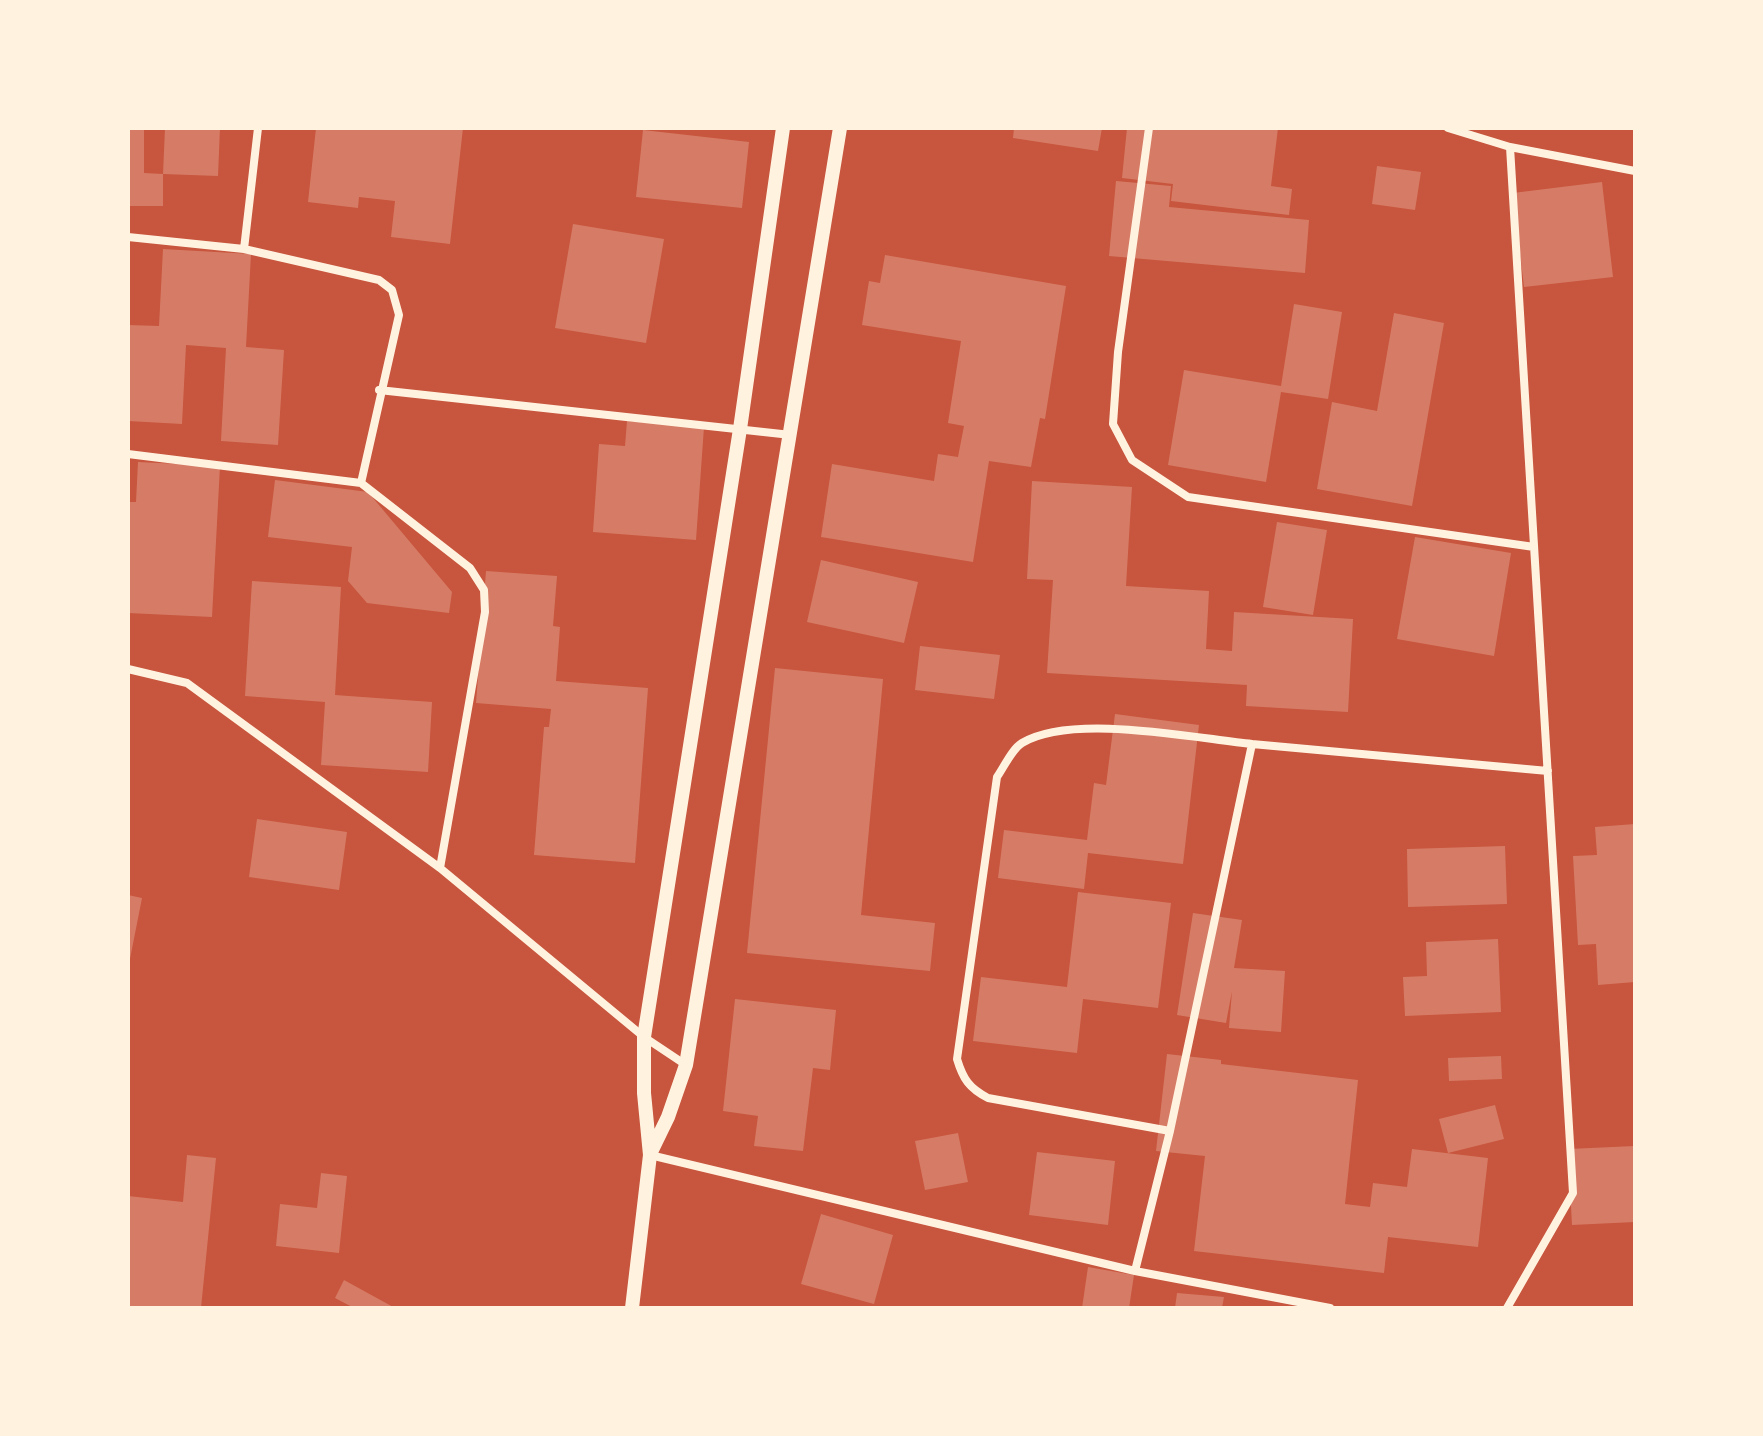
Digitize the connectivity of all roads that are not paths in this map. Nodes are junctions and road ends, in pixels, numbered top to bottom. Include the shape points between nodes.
1 (258, 128) edge
2 (783, 128) edge
3 (840, 128) edge
4 (1149, 128) edge
5 (1448, 128) edge
6 (1510, 147) junction
7 (1635, 171) edge
8 (128, 237) edge
9 (244, 249) junction
10 (379, 390) junction
11 (740, 429) junction
12 (792, 436) junction
13 (128, 454) edge
14 (361, 483) junction
15 (1534, 547) junction
16 (128, 669) edge
17 (1252, 744) junction
18 (1548, 771) junction
19 (440, 868) junction
20 (644, 1037) junction
21 (686, 1065) junction
22 (1170, 1131) junction
23 (650, 1155) junction
24 (1135, 1271) junction
25 (632, 1308) edge
26 (1330, 1308) edge
27 (1507, 1308) edge

1 - 9 street
2 - 11 street
3 - 12 street
4 - 15 street via 1113,424 1132,460 1188,497
5 - 6 street
6 - 7 street
6 - 15 street
8 - 9 street
9 - 10 street via 379,280 392,290 399,315
10 - 11 street
10 - 14 street
11 - 12 street
11 - 20 street
12 - 21 street
13 - 14 street
14 - 19 street via 470,568 484,590 485,612
15 - 18 street
16 - 19 street via 187,683
17 - 18 street
17 - 22 street
17 - 22 street via 1081,728 1051,731 1019,744 997,777 957,1059 963,1078 988,1098
18 - 27 street via 1573,1193
19 - 20 street
20 - 21 street
20 - 23 street
21 - 23 street
22 - 24 street
23 - 24 street
23 - 25 street
24 - 26 street

